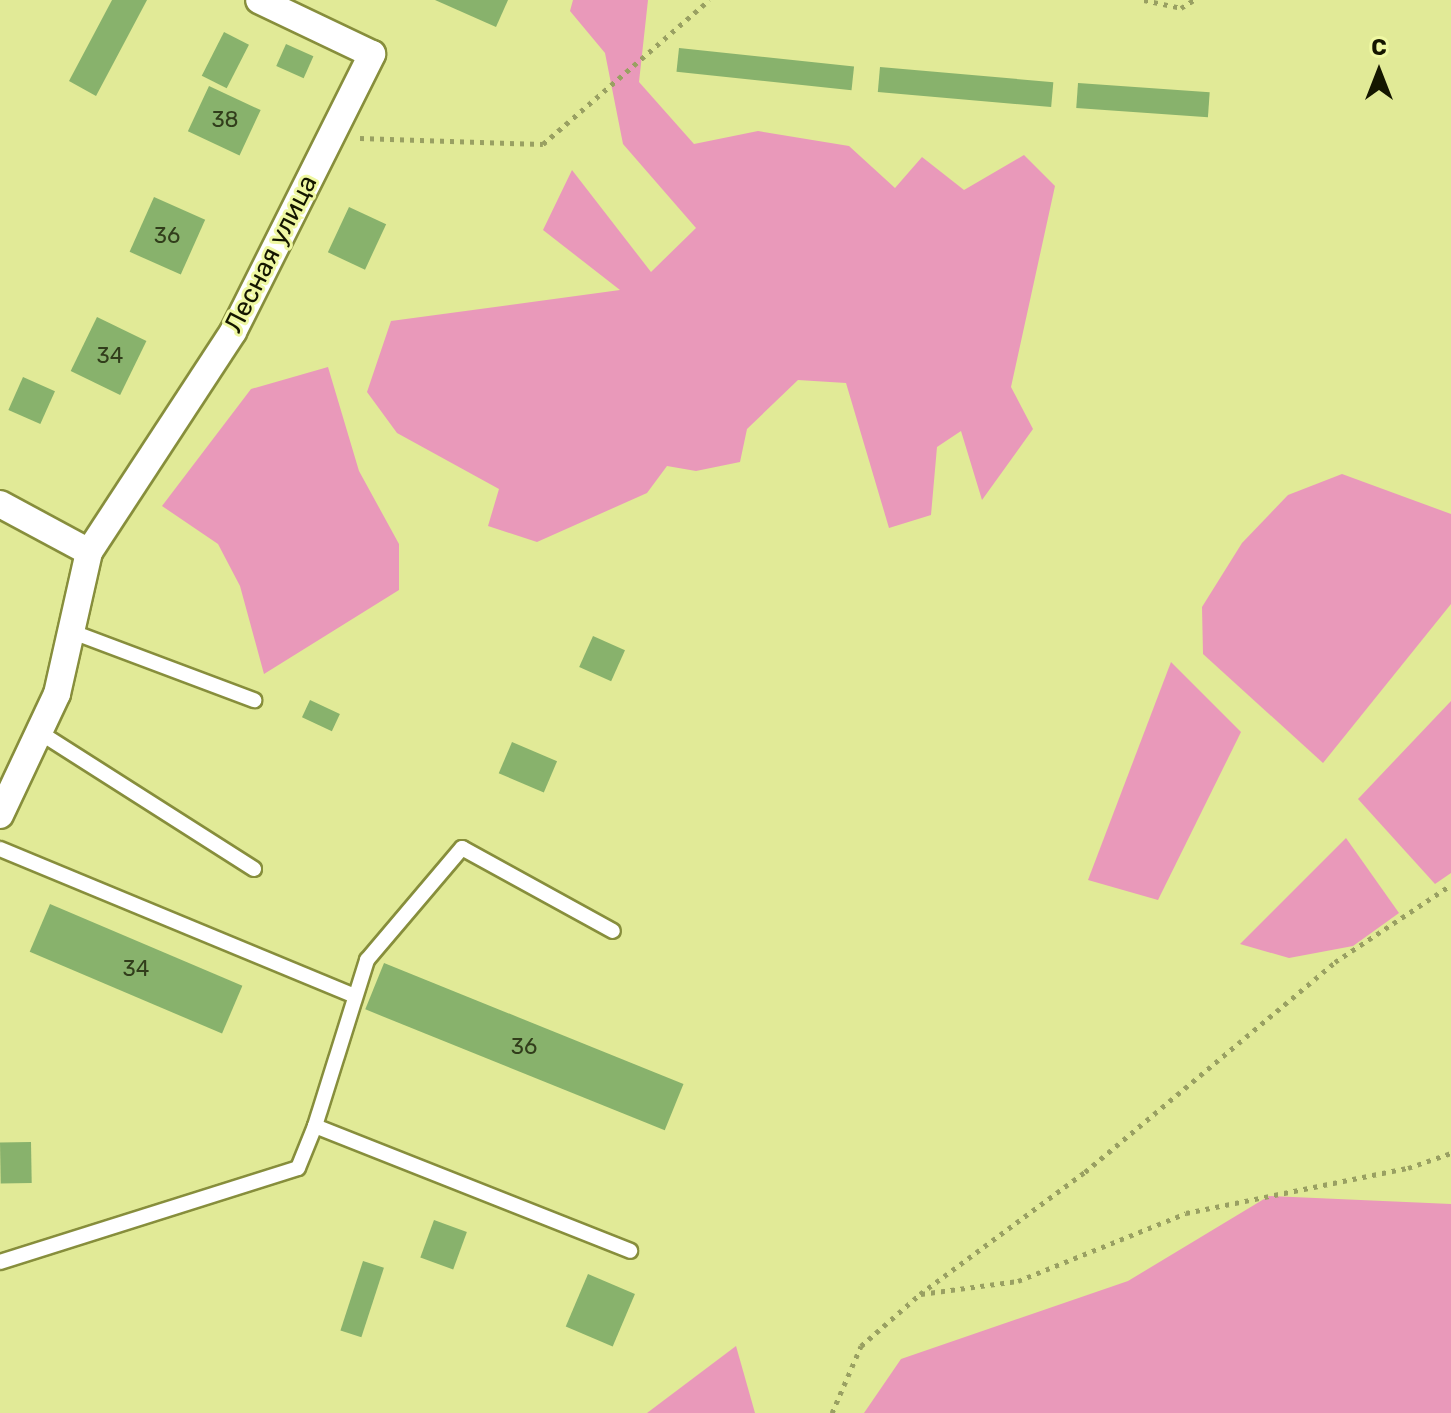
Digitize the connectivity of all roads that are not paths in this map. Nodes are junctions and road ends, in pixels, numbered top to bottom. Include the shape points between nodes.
1 (259, 0) edge
2 (0, 504) edge
3 (89, 552) junction
4 (70, 631) junction
5 (254, 700) dead end
6 (39, 732) junction
7 (0, 815) edge
8 (0, 849) edge
9 (254, 869) dead end
10 (613, 931) dead end
11 (355, 996) junction
12 (315, 1126) junction
13 (630, 1251) dead end
14 (0, 1262) edge

1 - 3 street, Лесная улица via 372,54 233,332
2 - 3 street
3 - 4 street, Лесная улица
4 - 5 lane
4 - 6 street, Лесная улица via 57,694
6 - 7 street, Лесная улица
6 - 9 lane
8 - 11 lane
10 - 11 lane via 462,848 367,960
11 - 12 lane
12 - 13 lane
12 - 14 lane via 298,1168

